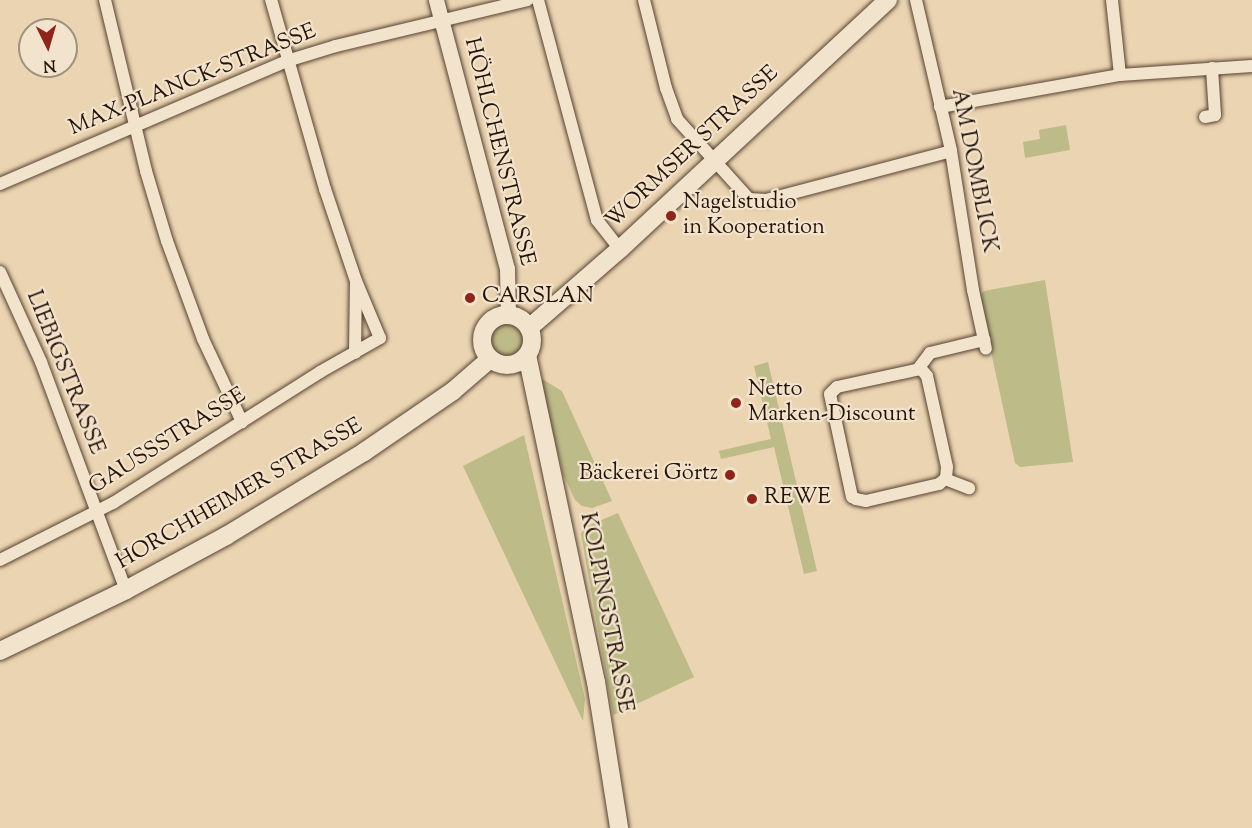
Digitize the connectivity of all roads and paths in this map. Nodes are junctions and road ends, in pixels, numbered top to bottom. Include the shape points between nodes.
1 (105, 0) edge
2 (271, 0) edge
3 (436, 0) edge
4 (528, 0) edge
5 (538, 0) edge
6 (644, 0) edge
7 (888, 0) edge
8 (916, 0) edge
9 (1112, 0) edge
10 (442, 23) junction
11 (287, 61) junction
12 (1252, 66) edge
13 (1212, 68) junction
14 (1120, 75) junction
15 (940, 107) junction
16 (1205, 117) dead end
17 (135, 126) junction
18 (951, 151) junction
19 (713, 161) junction
20 (2, 179) edge
21 (620, 249) junction
22 (0, 272) edge
23 (356, 281) junction
24 (508, 315) junction
25 (529, 328) junction
26 (355, 352) junction
27 (527, 355) junction
28 (498, 362) junction
29 (918, 369) junction
30 (538, 409) junction
31 (242, 422) junction
32 (945, 479) junction
33 (969, 488) dead end
34 (95, 512) junction
35 (0, 560) edge
36 (126, 590) junction
37 (0, 651) edge
38 (619, 828) edge

1 - 17 street
2 - 11 street
3 - 10 street, HÖHLCHENSTRASSE
4 - 10 street, MAX-PLANCK-STRASSE
5 - 21 street via 597,220
6 - 19 street via 677,119
7 - 19 main road, WORMSER STRASSE
8 - 15 street, AM DOMBLICK
9 - 14 street
10 - 11 street, MAX-PLANCK-STRASSE
10 - 24 street, HÖHLCHENSTRASSE via 507,268
11 - 17 street, MAX-PLANCK-STRASSE
11 - 23 street
12 - 13 street
13 - 14 street
13 - 16 street via 1215,115
14 - 15 street
15 - 18 street, AM DOMBLICK
17 - 20 street, MAX-PLANCK-STRASSE
17 - 31 street via 184,289
18 - 19 street via 760,201 749,198
18 - 29 street, AM DOMBLICK via 985,345 930,353
19 - 21 main road, WORMSER STRASSE
21 - 25 main road, WORMSER STRASSE
22 - 34 street, LIEBIGSTRASSE via 41,362
23 - 26 street
23 - 26 street, GAUSSSTRASSE via 380,339
24 - 25 main road
24 - 28 main road via 496,317 484,330 482,347
25 - 27 main road via 532,342
26 - 31 street, GAUSSSTRASSE
27 - 28 main road via 519,362
27 - 30 main road, KOLPINGSTRASSE
28 - 30 main road, KOLPINGSTRASSE via 519,378
28 - 36 main road, HORCHHEIMER STRASSE via 364,452 226,536
29 - 32 street via 927,376 947,467
29 - 32 street via 832,391 830,402 852,497 863,501 939,484
30 - 38 main road, KOLPINGSTRASSE via 594,671
31 - 34 street, GAUSSSTRASSE
32 - 33 street
34 - 35 street, GAUSSSTRASSE
34 - 36 street, LIEBIGSTRASSE
36 - 37 main road, HORCHHEIMER STRASSE

